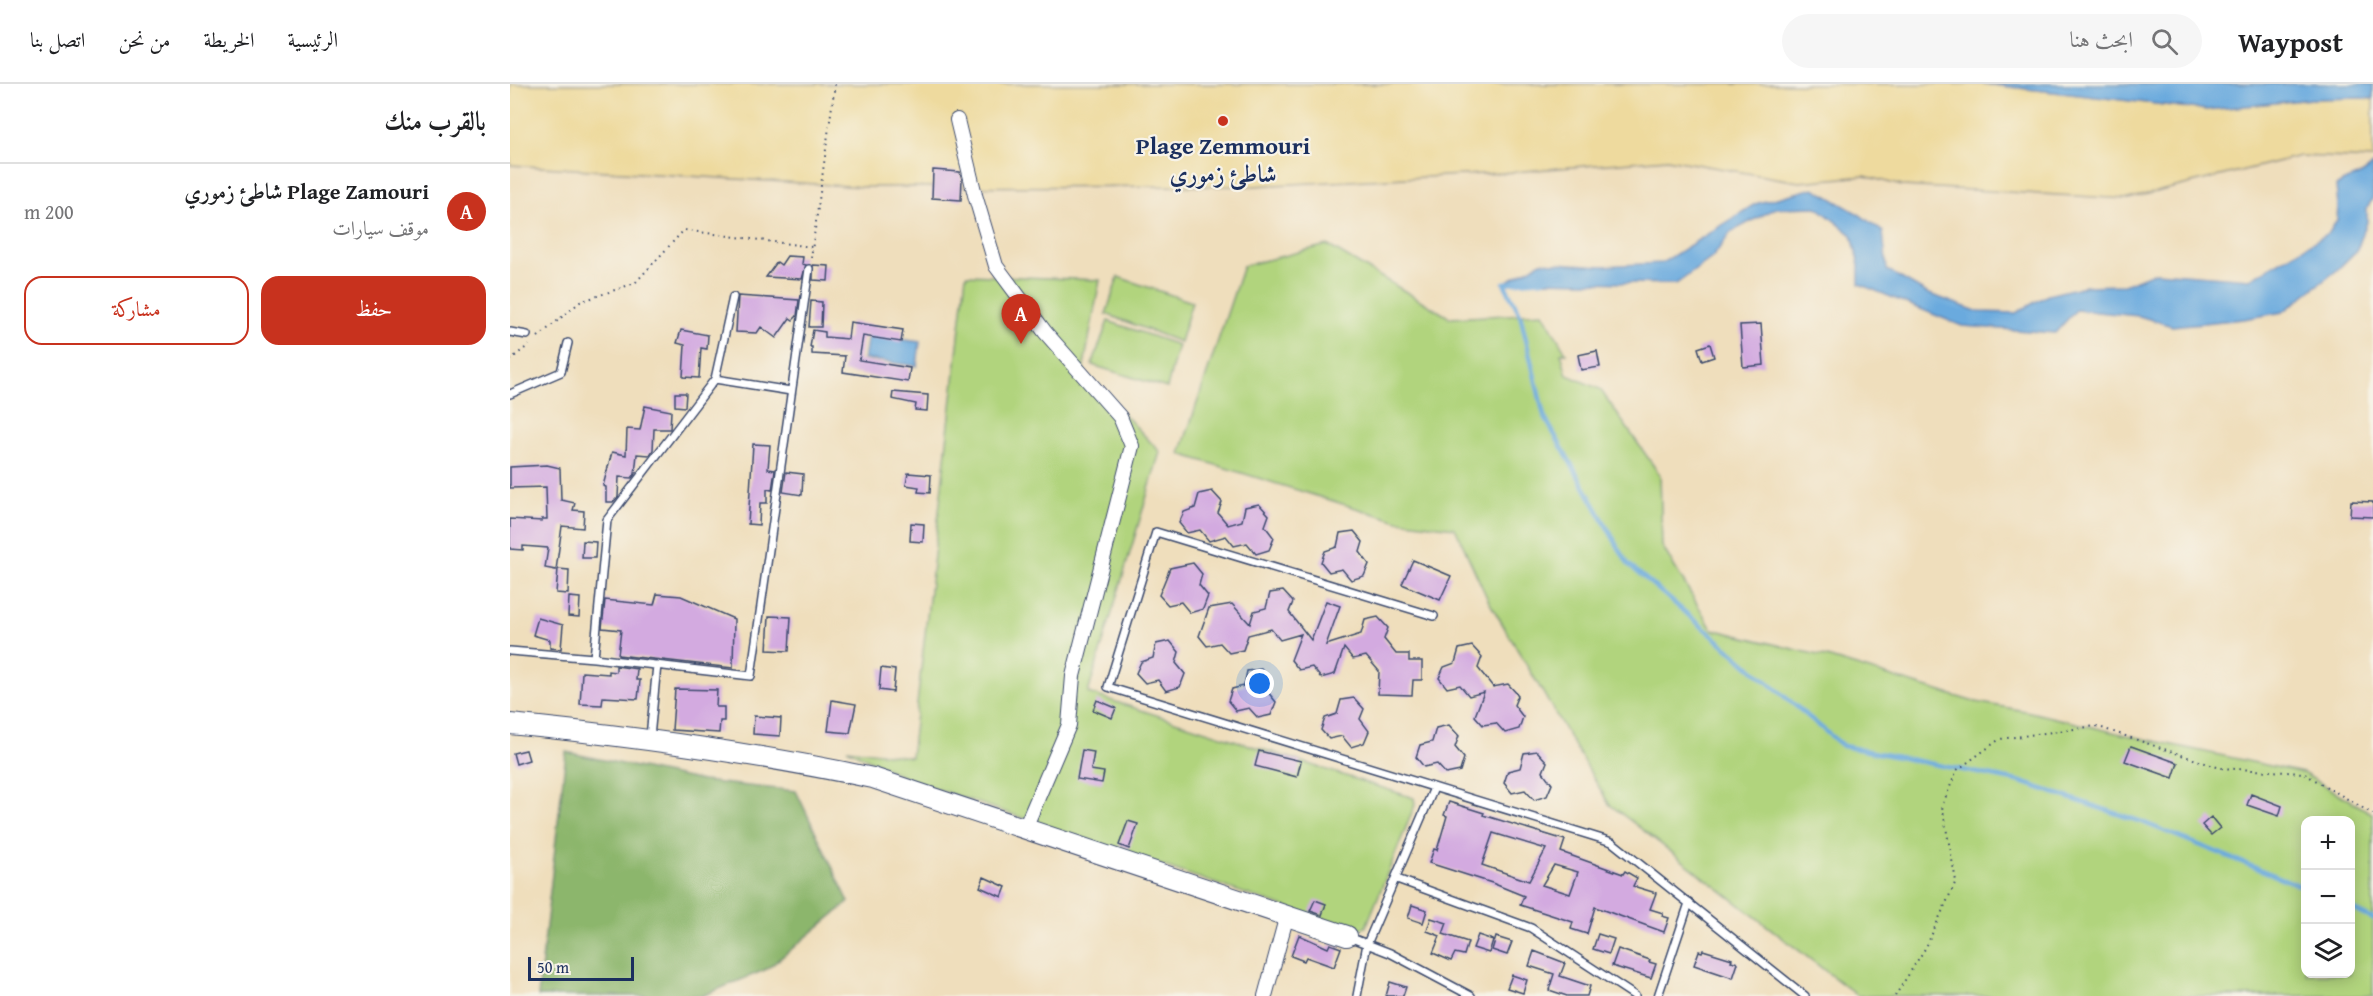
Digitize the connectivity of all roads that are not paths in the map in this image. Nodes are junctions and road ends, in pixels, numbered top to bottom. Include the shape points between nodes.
1 (957, 120) dead end
2 (808, 269) road end
3 (733, 297) dead end
4 (510, 332) edge
5 (527, 335) dead end
6 (568, 343) dead end
7 (715, 379) junction
8 (791, 391) junction
9 (510, 394) edge
10 (1434, 616) dead end
11 (510, 651) edge
12 (594, 658) junction
13 (657, 665) junction
14 (510, 724) edge
15 (649, 740) junction
16 (1434, 788) junction
17 (1025, 828) junction
18 (1397, 879) junction
19 (1689, 903) junction
20 (1287, 915) junction
21 (1347, 936) joint
22 (1367, 944) junction
23 (1265, 996) edge
24 (1357, 996) edge
25 (1471, 996) edge
26 (1635, 996) edge
27 (1658, 996) edge
28 (1805, 996) edge

1 - 17 street via 996,266 1045,332 1120,417 1132,446 1073,676 1069,725
2 - 8 lane
3 - 7 lane
4 - 5 lane
6 - 9 lane via 561,372
7 - 8 lane
7 - 12 lane via 607,520
8 - 13 lane via 751,676
10 - 16 lane via 1156,532 1108,687
11 - 12 lane
12 - 13 lane
13 - 15 lane
14 - 15 street
15 - 17 street via 793,761 873,778
16 - 18 lane
16 - 19 lane via 1612,842
17 - 20 street
18 - 22 lane
18 - 26 lane via 1531,928
19 - 27 lane
19 - 28 lane
20 - 21 street
20 - 23 street
21 - 22 lane
22 - 24 lane
22 - 25 lane

